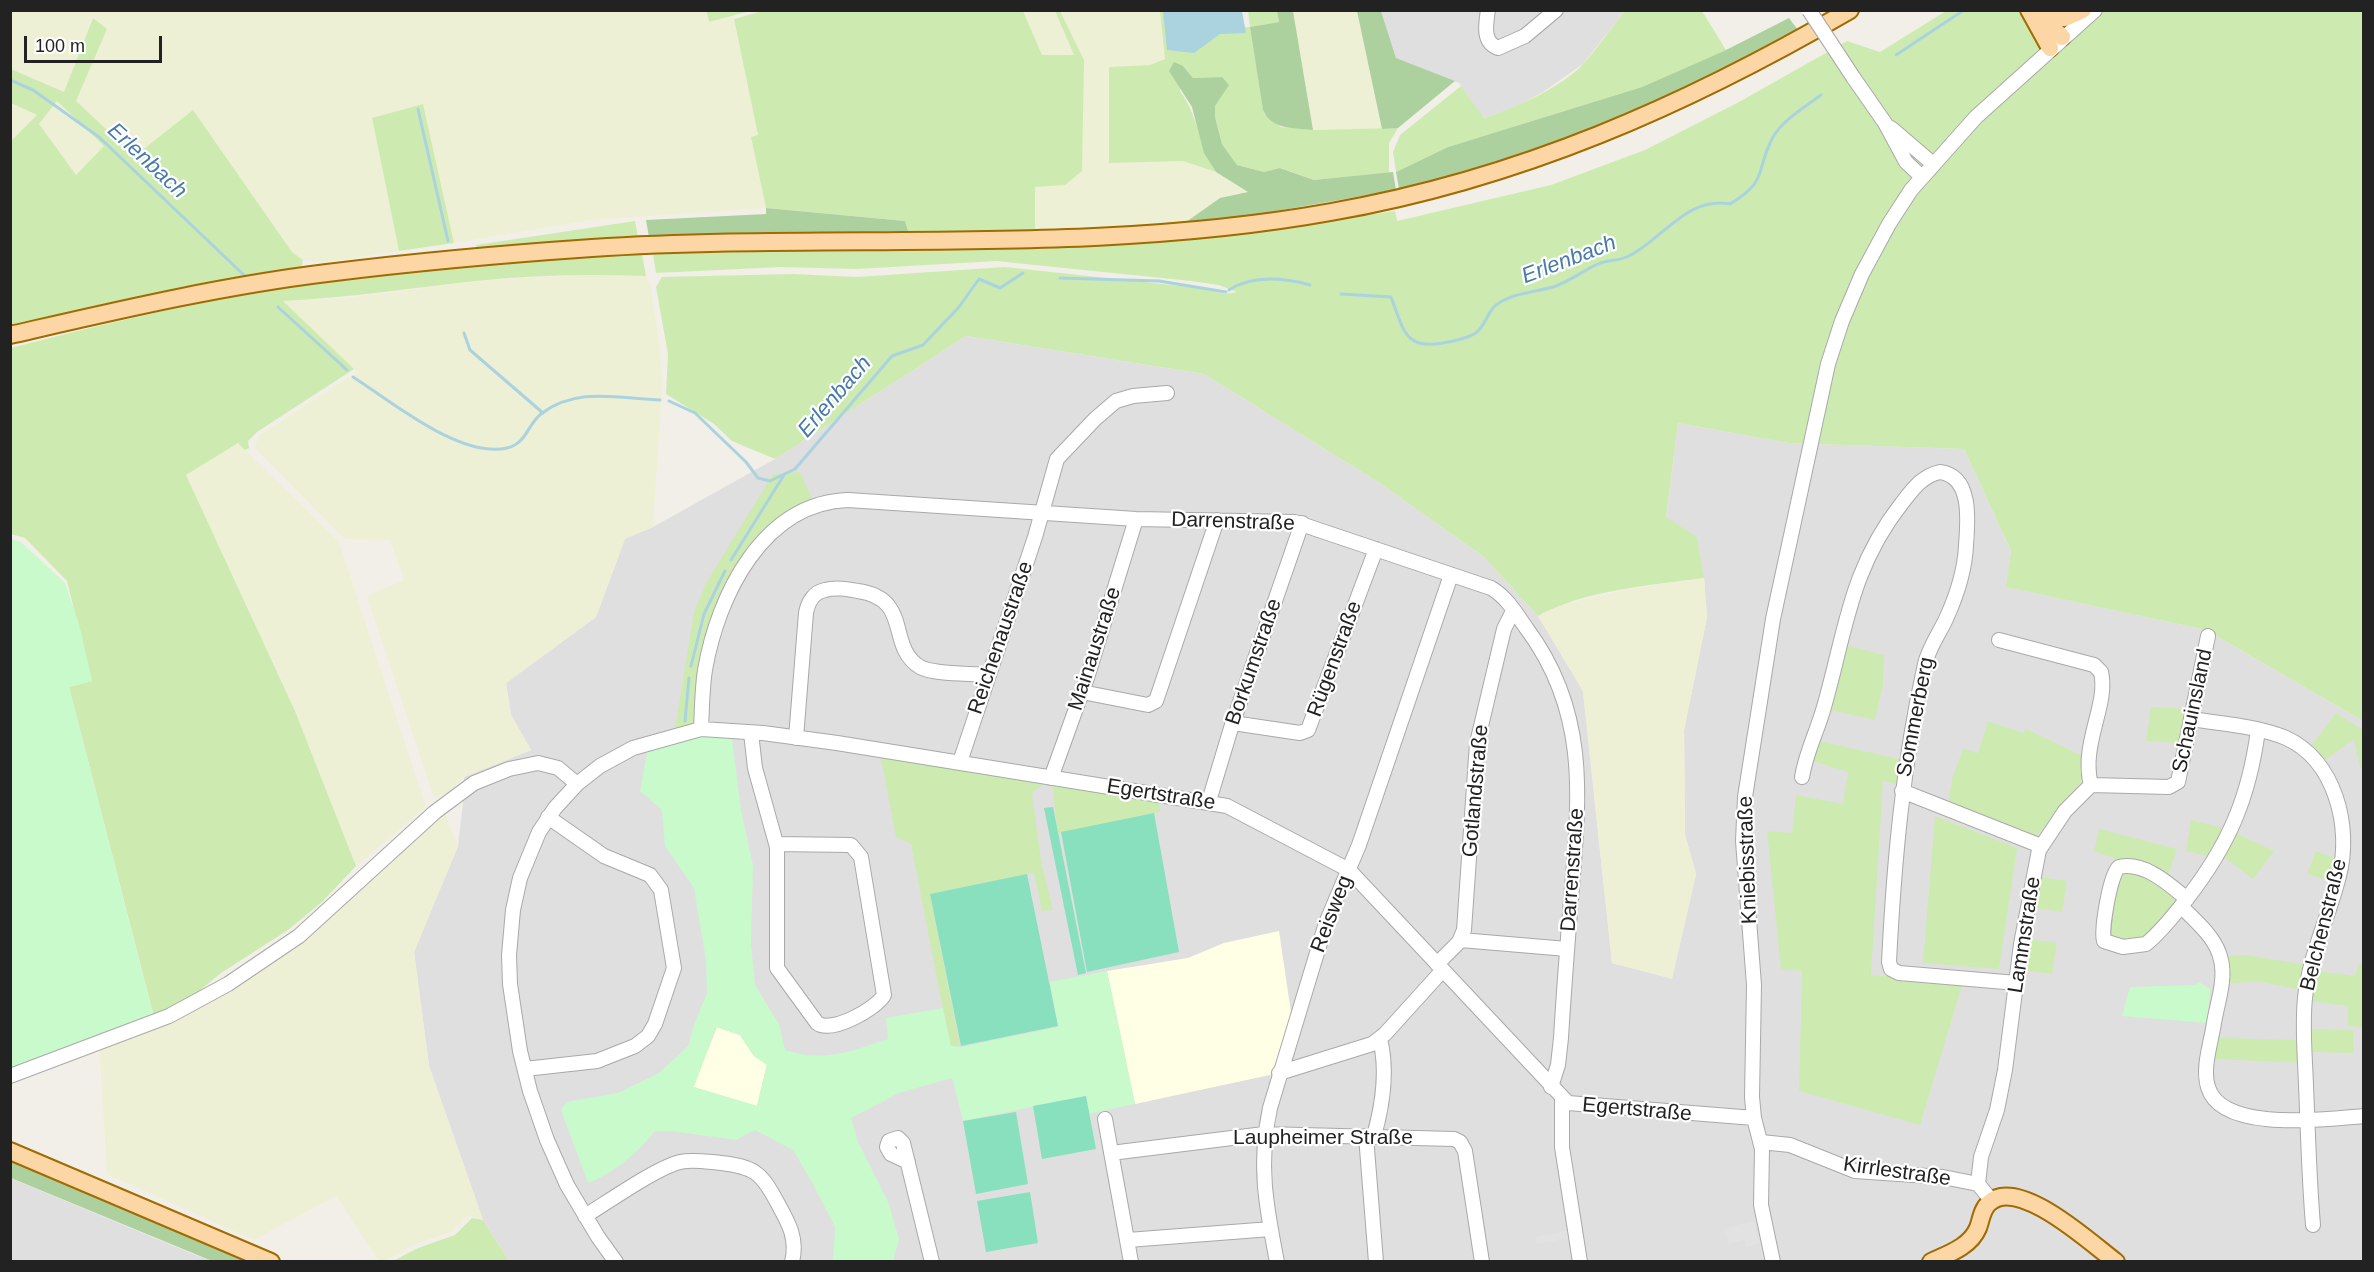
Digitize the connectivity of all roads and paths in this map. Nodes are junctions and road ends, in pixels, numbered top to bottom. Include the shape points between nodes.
1 (1488, 10) edge
2 (1556, 10) edge
3 (1809, 10) edge
4 (1850, 10) edge
5 (2084, 10) edge
6 (2095, 10) edge
7 (2034, 13) edge
8 (2056, 42) junction
9 (1885, 123) junction
10 (1932, 164) junction
11 (1922, 177) junction
12 (10, 335) edge
13 (1167, 393) dead end
14 (1042, 513) junction
15 (1136, 519) junction
16 (1217, 520) junction
17 (1302, 524) junction
18 (1376, 549) junction
19 (1451, 575) junction
20 (1513, 611) junction
21 (2208, 636) dead end
22 (1999, 640) dead end
23 (988, 675) junction
24 (1082, 692) junction
25 (2192, 720) junction
26 (1233, 723) junction
27 (701, 729) junction
28 (2258, 730) junction
29 (751, 733) junction
30 (796, 738) junction
31 (960, 762) junction
32 (1802, 777) dead end
33 (1051, 778) junction
34 (577, 784) junction
35 (2091, 785) junction
36 (1902, 791) junction
37 (1209, 801) junction
38 (548, 817) junction
39 (776, 844) junction
40 (2041, 846) junction
41 (1349, 870) junction
42 (2184, 903) junction
43 (1461, 940) junction
44 (1567, 949) junction
45 (1439, 968) junction
46 (2016, 983) junction
47 (1380, 1039) junction
48 (525, 1069) junction
49 (1279, 1073) junction
50 (10, 1076) edge
51 (1551, 1087) junction
52 (1562, 1099) junction
53 (2364, 1116) edge
54 (1754, 1118) junction
55 (1105, 1119) dead end
56 (2307, 1120) junction
57 (1264, 1134) junction
58 (1370, 1136) junction
59 (1761, 1142) junction
60 (10, 1150) edge
61 (1112, 1153) junction
62 (908, 1162) dead end
63 (1978, 1184) junction
64 (1992, 1201) junction
65 (585, 1216) junction
66 (2313, 1225) dead end
67 (1271, 1229) junction
68 (1128, 1240) junction
69 (271, 1262) edge
70 (616, 1262) edge
71 (792, 1262) edge
72 (932, 1262) edge
73 (1131, 1262) edge
74 (1277, 1262) edge
75 (1376, 1262) edge
76 (1482, 1262) edge
77 (1580, 1262) edge
78 (1773, 1262) edge
79 (1931, 1262) edge
80 (2116, 1262) edge

1 - 2 street via 1486,30 1490,45 1498,48 1516,42
3 - 9 street, bridge
4 - 12 main road via 1705,90 1589,141 1469,180 1333,212 1214,228 1110,235 595,248 485,258 303,277 178,297
5 - 7 main road via 2065,18
6 - 8 street, Kniebisstraße
7 - 8 main road
8 - 10 street, Kniebisstraße
9 - 10 street
9 - 11 street via 1906,162
10 - 11 street, Kniebisstraße
11 - 54 street, Kniebisstraße via 1889,224 1837,334 1773,620 1745,797 1743,841 1753,974 1750,1058
13 - 14 street, Reichenaustraße via 1124,398 1095,419 1057,459
14 - 15 street, Darrenstraße
14 - 23 street, Reichenaustraße
14 - 27 street, Darrenstraße via 848,501 815,505 790,516 770,531 758,547 719,621 705,671
15 - 16 street, Darrenstraße
15 - 24 street, Mainaustraße
16 - 17 street, Darrenstraße
16 - 24 street via 1156,701 1148,705
17 - 18 street, Darrenstraße
17 - 26 street, Borkumstraße
18 - 19 street, Darrenstraße
18 - 26 street, Rügenstraße via 1308,730 1300,733
19 - 20 street, Darrenstraße via 1495,591
19 - 41 street, Reisweg
20 - 43 street, Gotlandstraße via 1504,628 1477,744
20 - 44 street, Darrenstraße via 1556,677 1576,749 1578,791
21 - 25 street, Schauinsland
22 - 35 street via 2094,665 2101,672 2088,758
23 - 30 street via 921,667 908,654 893,612 882,598 856,590 822,590 811,599 806,613
23 - 31 street, Reichenaustraße
24 - 33 street, Mainaustraße
25 - 28 street, Belchenstraße
25 - 35 street, Schauinsland via 2180,778 2175,785
26 - 37 street, Borkumstraße
27 - 29 street, Egertstraße
27 - 34 street, Egertstraße via 633,748
28 - 42 street via 2248,784 2233,829 2214,864
28 - 56 street, Belchenstraße via 2289,740 2311,756 2331,786 2341,819 2341,867 2305,999
29 - 30 street, Egertstraße
29 - 39 street via 755,768
30 - 31 street, Egertstraße
31 - 33 street, Egertstraße
32 - 36 street, Sommerberg via 1863,564 1883,528 1913,489 1926,477 1947,473 1958,479 1964,492 1965,560 1953,604 1925,661
33 - 37 street, Egertstraße
34 - 38 street, Egertstraße
34 - 50 street via 558,768 538,763 474,783 435,812 299,936 228,984 169,1016
35 - 40 street, Lammstraße via 2065,811
36 - 40 street
36 - 46 street, Sommerberg via 1891,969
37 - 41 street, Egertstraße via 1240,812
38 - 48 street, Egertstraße via 520,878 510,932 510,984
38 - 48 street via 603,856 655,879 661,890 674,968 655,1024 639,1043 597,1060
39 - 39 street via 776,963 783,980 823,1027 833,1026 867,1010 884,995 859,851 851,844
40 - 46 street, Lammstraße
41 - 45 street, Egertstraße
41 - 49 street, Reisweg via 1326,923
42 - 42 street via 2141,947 2114,946 2104,941 2112,880 2119,867 2158,876
42 - 56 street via 2213,940 2222,967 2206,1072 2211,1094 2234,1113
43 - 44 street
43 - 45 street
44 - 51 street, Darrenstraße via 1559,1058
45 - 47 street
45 - 51 street, Egertstraße
46 - 63 street, Lammstraße via 2000,1099 1981,1157
47 - 49 street
47 - 58 street via 1384,1084 1381,1109
48 - 65 street, Egertstraße via 547,1140
49 - 57 street, Reisweg
51 - 52 street, Egertstraße
52 - 54 street, Egertstraße via 1573,1105
52 - 77 street via 1562,1147
53 - 56 street
54 - 59 street, Kniebisstraße
55 - 61 street
56 - 66 street, Belchenstraße
57 - 58 street, Laupheimer Straße
57 - 61 street, Laupheimer Straße
57 - 67 street, Reisweg via 1263,1185
58 - 75 street
58 - 76 street, Laupheimer Straße via 1451,1139 1462,1144
59 - 63 street, Kirrlestraße via 1791,1145 1855,1171 1943,1177
59 - 78 street, Kniebisstraße via 1761,1205
60 - 69 main road
61 - 68 street
62 - 72 street
63 - 64 street, Kirrlestraße
64 - 79 main road via 1967,1243
64 - 80 main road via 2010,1197 2037,1206
65 - 70 street, Egertstraße
65 - 71 street via 679,1162 743,1166 754,1169 762,1178 789,1224 795,1240
67 - 68 street
67 - 74 street, Reisweg
68 - 73 street

